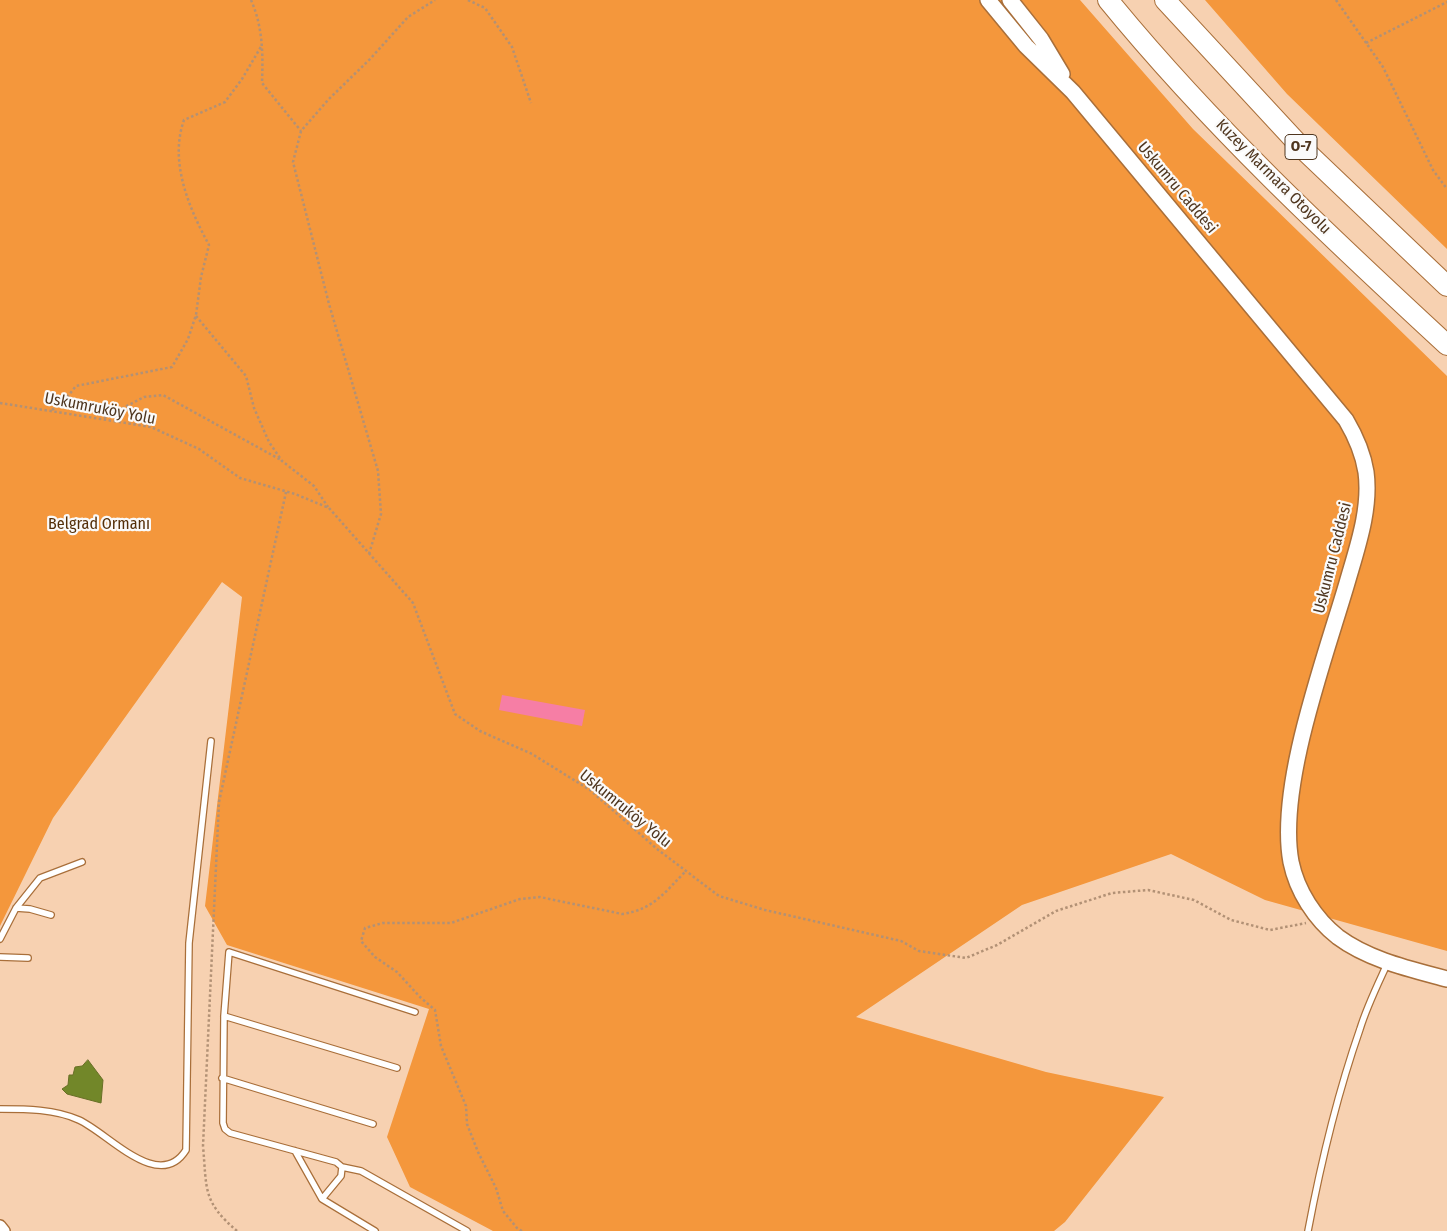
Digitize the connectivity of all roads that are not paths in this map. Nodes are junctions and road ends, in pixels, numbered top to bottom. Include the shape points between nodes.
1 (988, 0) edge
2 (1010, 0) edge
3 (1108, 0) edge
4 (1165, 0) edge
5 (1074, 92) junction
6 (1447, 286) edge
7 (1447, 345) edge
8 (211, 741) dead end
9 (82, 862) dead end
10 (16, 908) junction
11 (50, 915) dead end
12 (0, 939) edge
13 (0, 957) edge
14 (28, 958) dead end
15 (1388, 962) junction
16 (1447, 979) edge
17 (415, 1012) dead end
18 (224, 1016) junction
19 (397, 1068) dead end
20 (222, 1078) junction
21 (0, 1109) edge
22 (373, 1124) dead end
23 (295, 1151) junction
24 (342, 1167) junction
25 (322, 1199) junction
26 (0, 1226) edge
27 (4, 1231) edge
28 (375, 1231) edge
29 (467, 1231) edge
30 (1308, 1231) edge

1 - 5 main road, Uskumru Caddesi via 1026,46
2 - 5 main road, Uskumru Caddesi via 1041,39
3 - 7 highway, Kuzey Marmara Otoyolu / O-7 via 1258,164
4 - 6 highway, O-7 via 1301,147
5 - 15 main road, Uskumru Caddesi via 1346,420 1363,454 1366,489 1363,520 1298,760 1289,823 1291,863 1301,892 1320,921 1340,938
8 - 21 lane via 189,943 186,1150 179,1161 168,1166 146,1162 122,1150 79,1119 38,1109
9 - 10 lane via 40,878
10 - 11 lane
10 - 12 lane
13 - 14 lane
15 - 16 main road, Uskumru Caddesi
15 - 30 lane via 1360,1026 1347,1068 1325,1148
17 - 18 lane via 229,952
18 - 19 lane
18 - 20 lane
20 - 22 lane
20 - 23 lane via 225,1129
23 - 24 lane via 336,1162
23 - 25 lane
24 - 25 lane via 341,1176
24 - 29 lane via 361,1171
25 - 28 lane
26 - 27 street

